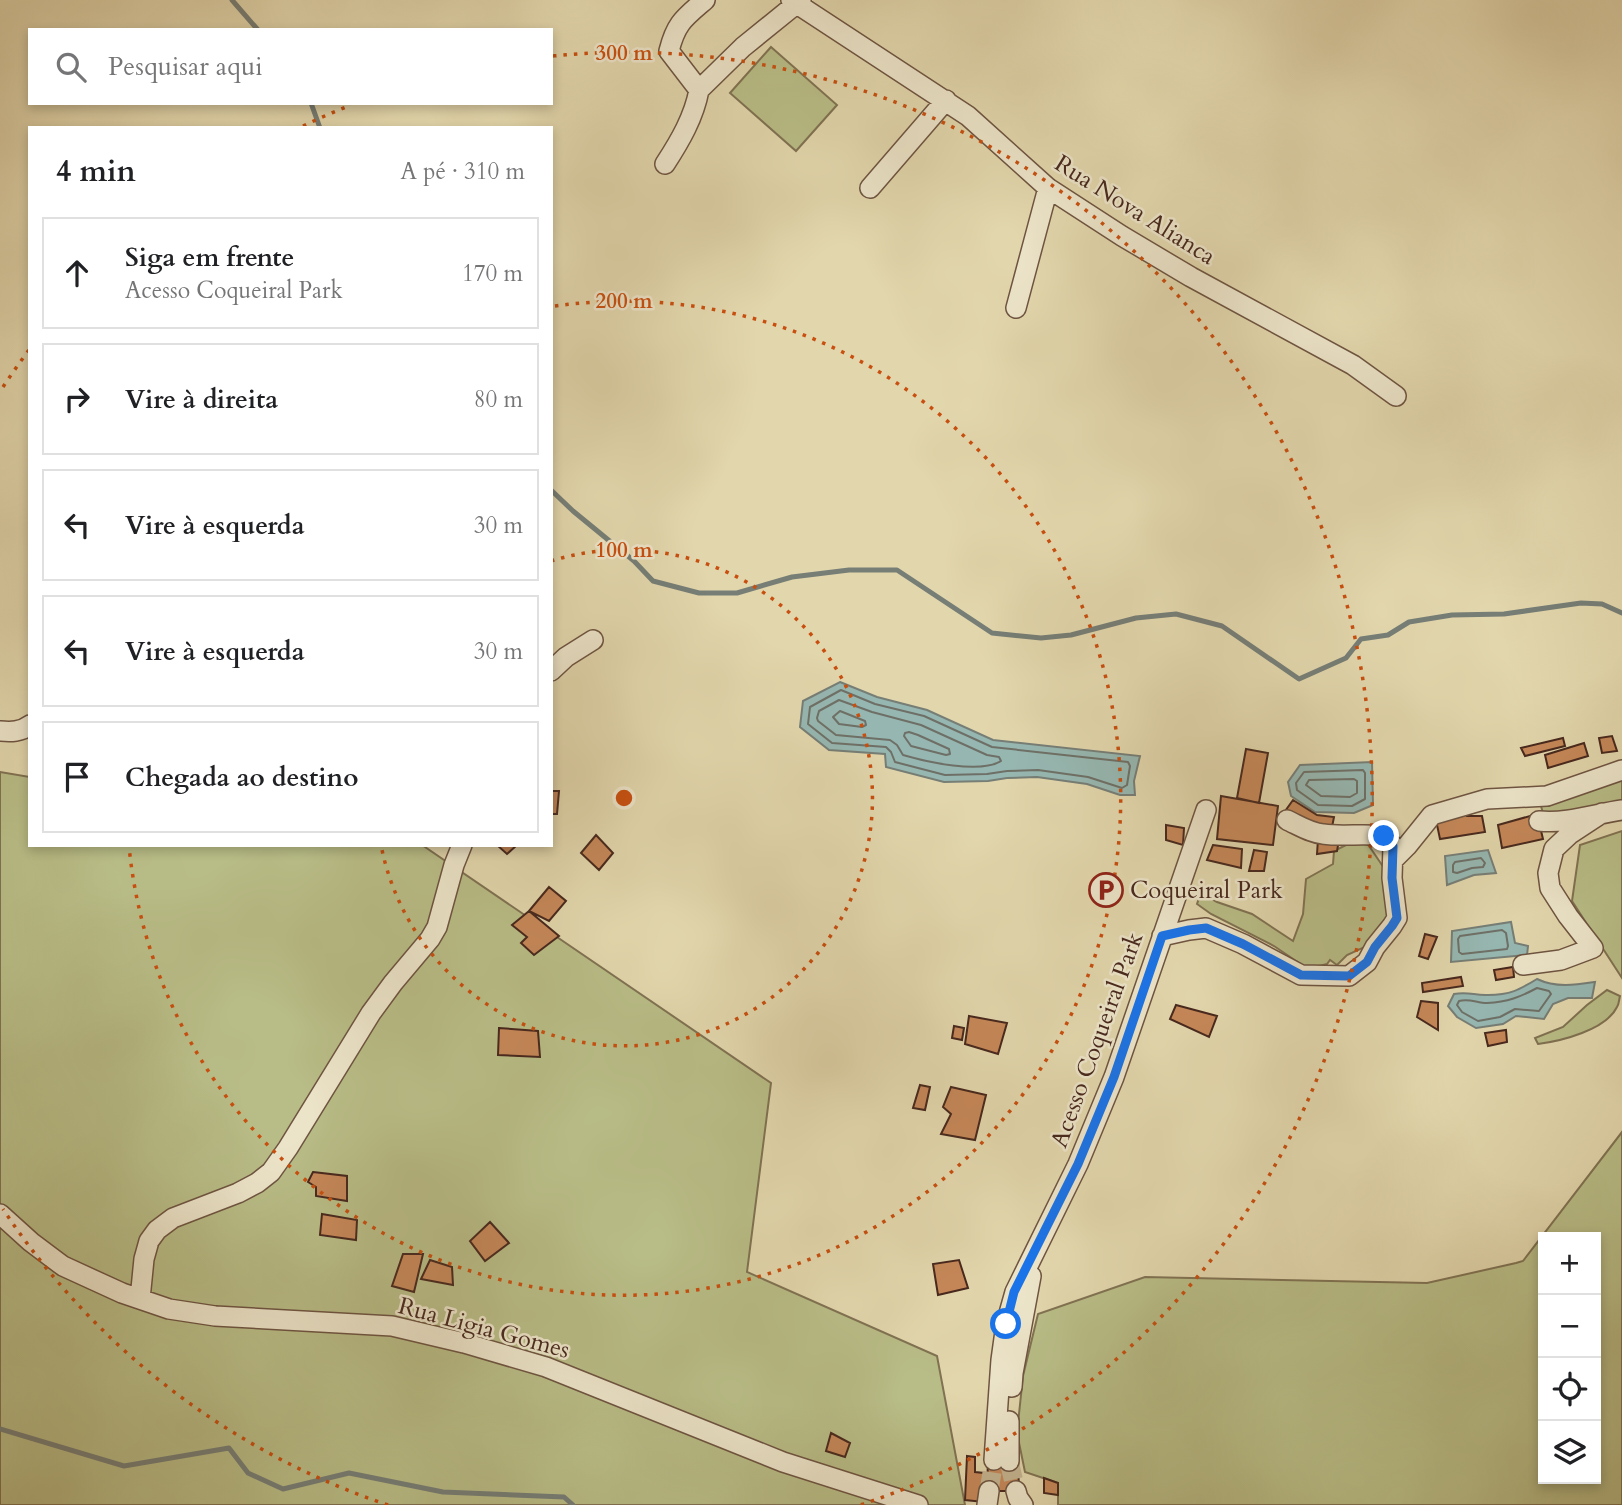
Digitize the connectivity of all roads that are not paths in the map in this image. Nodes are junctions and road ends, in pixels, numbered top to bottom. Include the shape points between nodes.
1 (705, 0) edge
2 (797, 1) edge
3 (699, 90) junction
4 (946, 100) junction
5 (665, 164) dead end
6 (870, 188) dead end
7 (1048, 188) junction
8 (1016, 308) dead end
9 (1396, 396) dead end
10 (593, 640) dead end
11 (553, 669) edge
12 (28, 726) edge
13 (0, 731) edge
14 (1622, 770) edge
15 (1206, 810) dead end
16 (1622, 810) edge
17 (1602, 813) junction
18 (1287, 820) dead end
19 (1539, 821) dead end
20 (461, 847) edge
21 (1393, 860) junction
22 (1162, 936) junction
23 (1523, 965) dead end
24 (0, 1214) edge
25 (140, 1299) junction
26 (1002, 1461) tunnel mouth
27 (918, 1505) edge

1 - 3 street via 674,31 669,51
2 - 3 street
2 - 4 street, Rua Nova Alianca
3 - 5 street via 682,137
4 - 6 street
4 - 7 street, Rua Nova Alianca
7 - 8 street
7 - 9 street, Rua Nova Alianca via 1122,236 1353,365
10 - 11 street
12 - 13 street
14 - 21 street via 1547,796 1487,799 1432,815
15 - 22 street, Acesso Coqueiral Park
16 - 17 street
17 - 19 street
17 - 23 street via 1554,849 1548,873 1550,888 1592,948 1561,960
18 - 21 street via 1324,835 1384,836 1393,846
20 - 25 street via 430,939 370,1013 271,1172 257,1184 173,1218 157,1230 144,1259
21 - 22 street via 1397,918 1367,962 1349,976 1301,975 1206,928
22 - 26 street, Acesso Coqueiral Park via 1114,1077 1078,1164 1014,1292 998,1398
24 - 25 street, Rua Ligia Gomes via 63,1266
25 - 27 street, Rua Ligia Gomes via 215,1316 392,1326 464,1343 545,1367 783,1462

